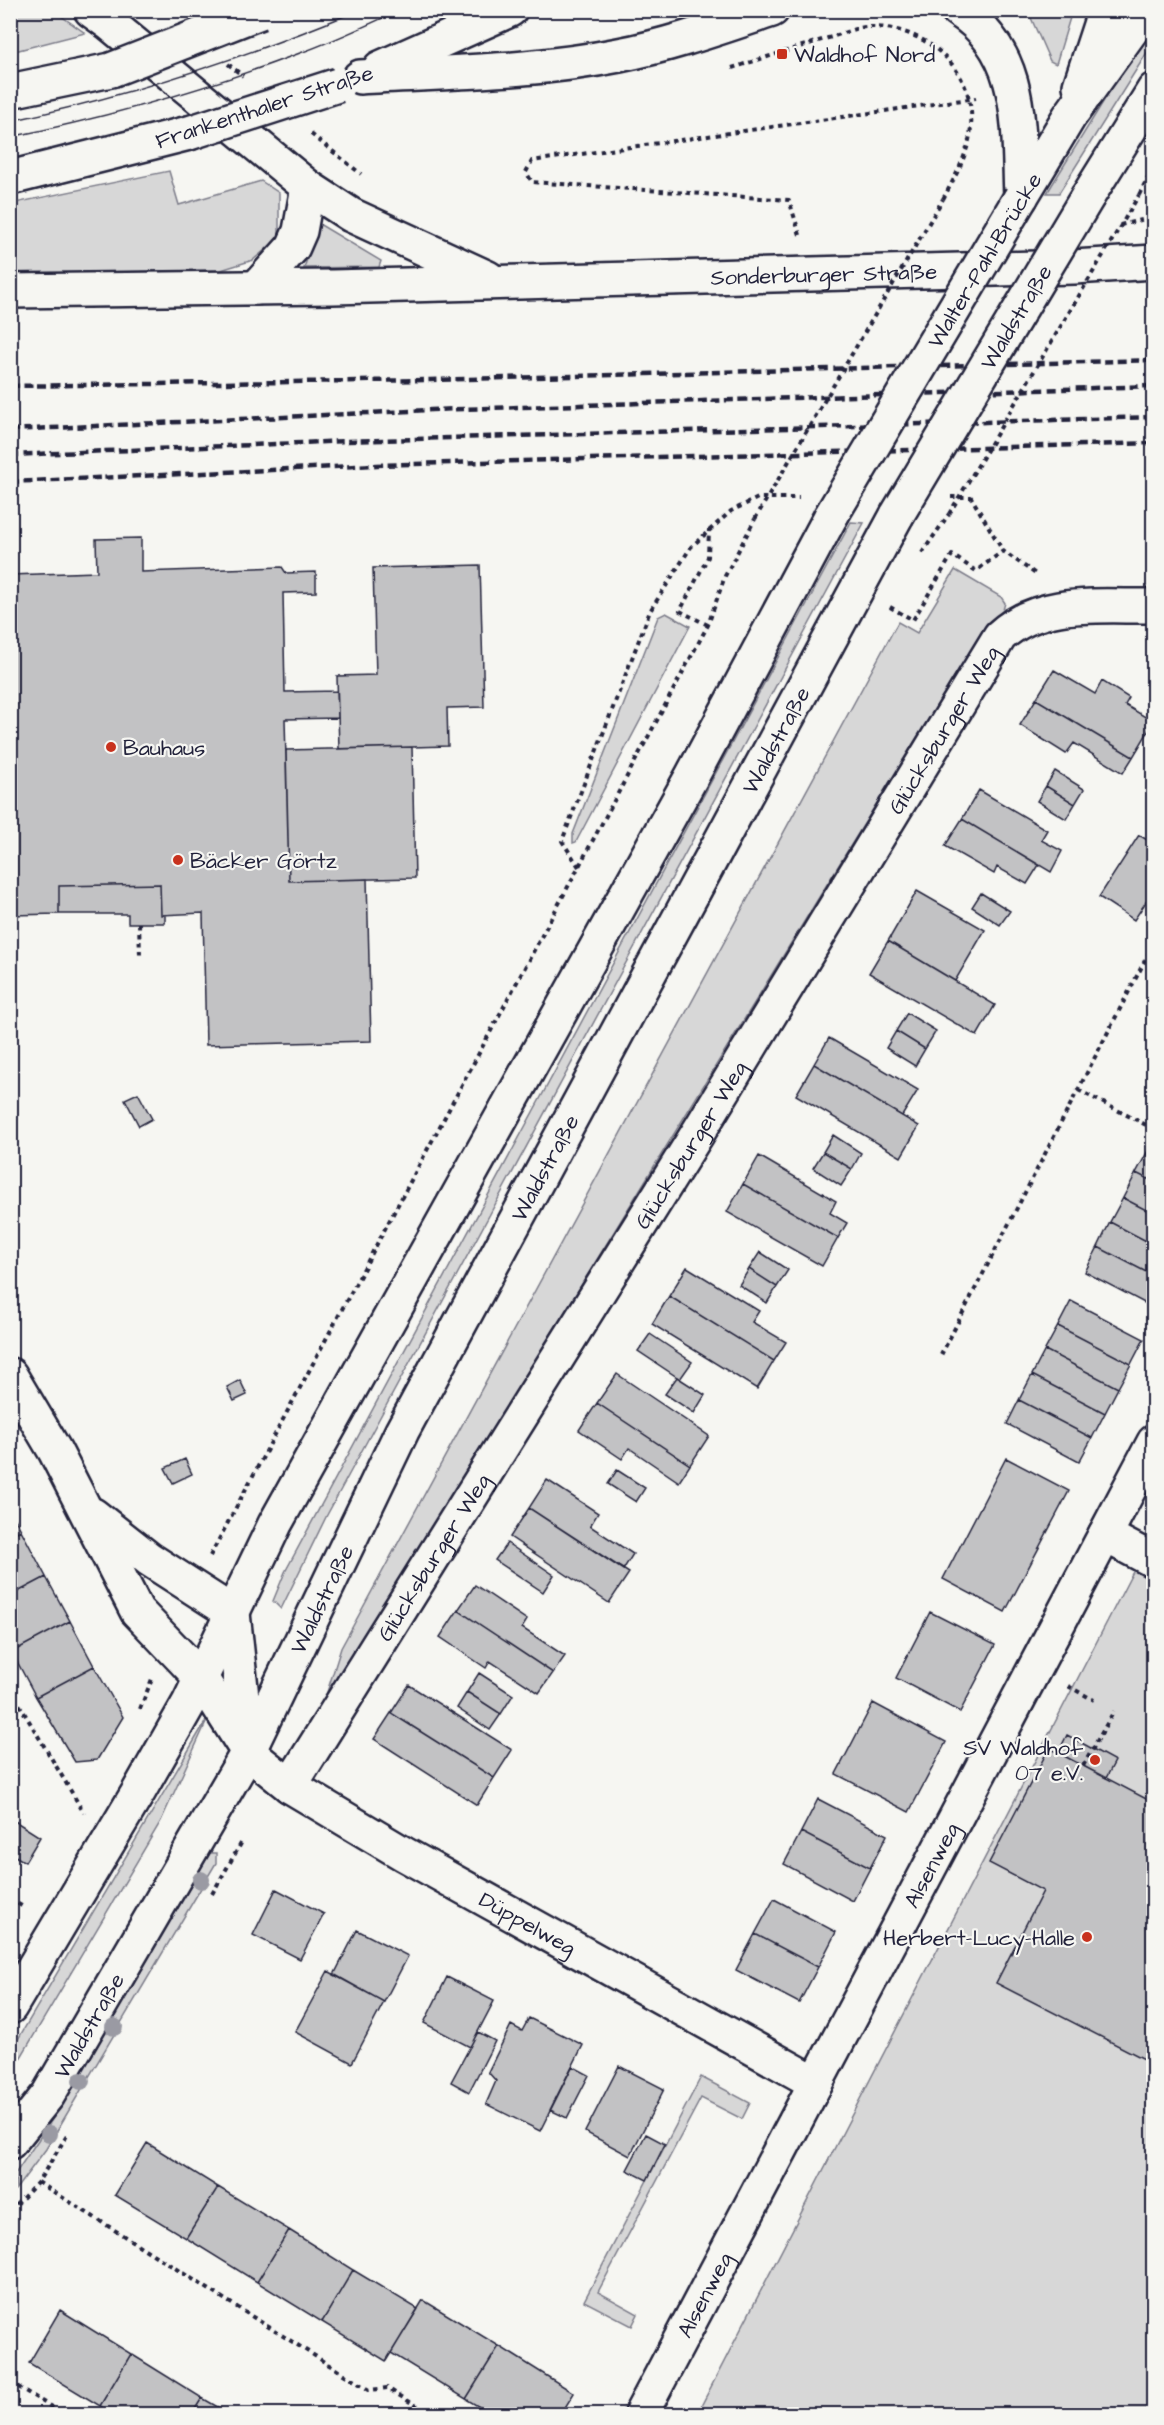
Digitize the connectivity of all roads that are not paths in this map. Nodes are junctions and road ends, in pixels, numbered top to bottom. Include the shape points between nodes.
1 (92, 10) edge
2 (510, 10) edge
3 (772, 10) edge
4 (958, 10) edge
5 (1105, 10) edge
6 (261, 11) edge
7 (1146, 11) edge
8 (349, 81) junction
9 (1154, 90) edge
10 (10, 91) edge
11 (1069, 117) junction
12 (10, 178) edge
13 (308, 188) junction
14 (1021, 197) junction
15 (1154, 262) edge
16 (496, 281) junction
17 (256, 288) junction
18 (10, 291) edge
19 (1154, 606) edge
20 (10, 1375) edge
21 (1154, 1442) edge
22 (86, 1510) junction
23 (1105, 1535) junction
24 (1154, 1561) edge
25 (232, 1613) junction
26 (201, 1678) junction
27 (248, 1752) junction
28 (290, 1786) junction
29 (10, 2007) edge
30 (816, 2083) junction
31 (10, 2142) edge
32 (641, 2415) edge

1 - 13 main road, Sonderburger Straße
2 - 8 main road, Frankenthaler Straße
3 - 8 main road via 686,39 618,55 549,66
4 - 14 main road via 990,38 1005,62 1017,110
5 - 11 main road
6 - 10 main road, bridge via 111,70
7 - 11 main road, Walter-Pahl-Brücke
8 - 12 main road, Frankenthaler Straße, bridge via 189,134
9 - 27 main road, Waldstraße, bridge via 897,515 407,1420
11 - 14 main road, Walter-Pahl-Brücke
13 - 16 main road, Sonderburger Straße via 351,215
13 - 17 main road via 293,247
14 - 25 main road, Walter-Pahl-Brücke, bridge via 831,516 692,776 275,1524
15 - 16 main road, Sonderburger Straße
16 - 17 main road, Sonderburger Straße
17 - 18 main road, Sonderburger Straße
19 - 28 main road, Glücksburger Weg via 1051,609 1019,621 1000,636 696,1137
20 - 22 main road, Düppelweg
21 - 23 main road, Alsenweg
22 - 25 main road via 149,1559
22 - 26 main road, Düppelweg via 137,1611
23 - 24 main road
23 - 30 main road, Alsenweg
25 - 26 main road
25 - 27 main road
26 - 27 main road, Düppelweg
26 - 29 main road via 139,1791
27 - 28 main road, Düppelweg
27 - 31 main road, Waldstraße via 48,2096
28 - 30 main road, Düppelweg via 404,1854
30 - 32 main road, Alsenweg

